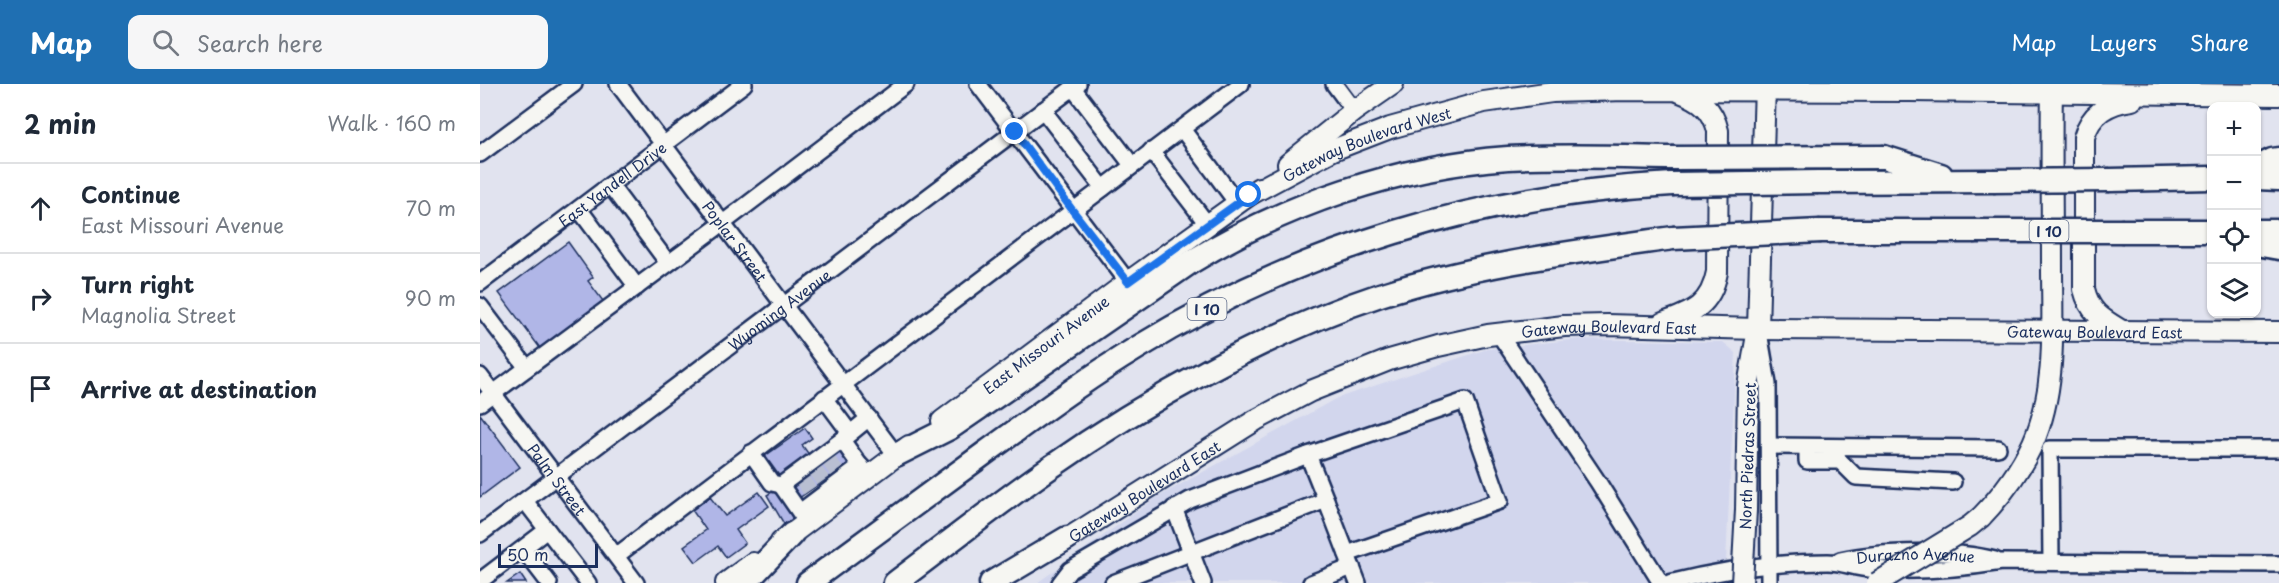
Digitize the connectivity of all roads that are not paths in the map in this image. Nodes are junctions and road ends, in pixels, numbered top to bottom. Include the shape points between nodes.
1 (574, 84) edge
2 (618, 84) edge
3 (744, 84) edge
4 (906, 84) edge
5 (978, 84) edge
6 (1241, 84) edge
7 (1334, 84) edge
8 (1393, 84) edge
9 (1075, 86) edge
10 (1627, 87) edge
11 (1719, 87) edge
12 (1765, 87) edge
13 (1802, 87) edge
14 (1910, 87) edge
15 (1857, 88) edge
16 (1981, 88) edge
17 (2052, 89) edge
18 (1516, 90) edge
19 (1674, 90) junction
20 (2182, 95) junction
21 (2279, 95) edge
22 (1043, 110) junction
23 (1354, 111) junction
24 (1182, 129) junction
25 (1015, 132) junction
26 (664, 144) junction
27 (1152, 151) junction
28 (480, 154) edge
29 (2279, 159) edge
30 (1132, 165) junction
31 (2261, 165) edge
32 (2207, 178) edge
33 (2261, 178) edge
34 (2279, 179) edge
35 (1962, 181) junction
36 (610, 185) junction
37 (1103, 188) junction
38 (1243, 199) junction
39 (579, 209) junction
40 (1073, 211) junction
41 (723, 223) junction
42 (1208, 225) junction
43 (2169, 231) junction
44 (2207, 231) edge
45 (2261, 231) edge
46 (2279, 231) edge
47 (2207, 236) edge
48 (2261, 245) edge
49 (2279, 248) edge
50 (668, 263) junction
51 (1128, 282) junction
52 (480, 283) edge
53 (637, 287) junction
54 (784, 305) junction
55 (480, 306) edge
56 (1655, 326) junction
57 (1758, 329) junction
58 (2052, 331) junction
59 (2122, 331) junction
60 (2279, 332) edge
61 (1499, 334) junction
62 (527, 368) junction
63 (480, 376) edge
64 (843, 383) junction
65 (493, 393) junction
66 (824, 398) junction
67 (480, 403) edge
68 (869, 418) junction
69 (846, 437) junction
70 (1769, 446) junction
71 (1807, 447) junction
72 (1998, 448) dead end
73 (2279, 449) edge
74 (751, 453) junction
75 (896, 455) junction
76 (1308, 455) junction
77 (833, 466) junction
78 (865, 471) junction
79 (556, 477) junction
80 (1953, 482) dead end
81 (815, 483) junction
82 (782, 485) junction
83 (1326, 500) junction
84 (525, 501) junction
85 (1174, 508) junction
86 (800, 523) junction
87 (547, 530) junction
88 (480, 534) edge
89 (1067, 538) junction
90 (523, 549) junction
91 (1192, 552) junction
92 (616, 556) junction
93 (1350, 561) junction
94 (2051, 562) junction
95 (1769, 564) junction
96 (2279, 564) edge
97 (480, 581) edge
98 (549, 583) edge
99 (588, 583) edge
100 (636, 583) edge
101 (726, 583) edge
102 (742, 583) edge
103 (808, 583) edge
104 (895, 583) edge
105 (991, 583) edge
106 (1005, 583) edge
107 (1060, 583) edge
108 (1113, 583) edge
109 (1203, 583) edge
110 (1311, 583) edge
111 (1358, 583) edge
112 (1661, 583) edge
113 (1669, 583) edge
114 (1742, 583) edge
115 (1769, 583) edge
116 (1877, 583) edge

1 - 28 street
2 - 26 street, Poplar Street
3 - 26 street, East Yandell Drive
4 - 41 street
5 - 25 street
6 - 24 street
7 - 23 street
8 - 23 main road, East Missouri Avenue
9 - 22 street, Wyoming Avenue
9 - 30 street
10 - 18 main road, Gateway Boulevard West
10 - 19 main road, Gateway Boulevard West
11 - 12 main road, Gateway Boulevard West
11 - 19 main road, Gateway Boulevard West
12 - 13 main road, Gateway Boulevard West
12 - 57 main road, North Piedras Street
13 - 15 main road, Gateway Boulevard West
14 - 15 main road, Gateway Boulevard West
14 - 16 main road, Gateway Boulevard West
16 - 17 main road, Gateway Boulevard West
17 - 20 main road, Gateway Boulevard West
17 - 58 main road
18 - 38 main road, Gateway Boulevard West via 1390,128 1334,150
19 - 56 main road via 1696,98 1716,121 1717,272 1703,304
20 - 21 main road, Gateway Boulevard West
20 - 59 main road via 2107,107 2093,118 2084,137 2084,289 2090,307
22 - 25 street, Wyoming Avenue
22 - 37 street
23 - 38 main road, East Missouri Avenue
24 - 27 street
24 - 38 street
25 - 40 street
25 - 54 street, Wyoming Avenue
26 - 36 street, East Yandell Drive
26 - 41 street, Poplar Street
27 - 30 street
27 - 42 street
29 - 31 highway
30 - 37 street
32 - 35 highway, I 10, bridge
33 - 34 highway
35 - 75 highway, bridge via 1884,157 1563,156 1479,161 1384,179 1310,203 1227,240 950,428
35 - 103 highway, I 10, bridge via 1623,187 1479,209 1411,226 1257,284 1138,347 1034,416
36 - 39 street, East Yandell Drive
36 - 50 street
37 - 40 street
38 - 42 main road, East Missouri Avenue
39 - 52 street, East Yandell Drive
39 - 53 street
40 - 51 street
40 - 64 street
41 - 50 street
41 - 54 street, Poplar Street
42 - 51 main road, East Missouri Avenue
43 - 44 highway, I 10
43 - 47 highway
43 - 104 highway, I 10, bridge via 1821,231 1673,238 1514,262 1435,279 1379,296 1273,339 1203,373 1048,468
45 - 46 highway
48 - 49 highway
50 - 53 street
51 - 75 main road, East Missouri Avenue
53 - 62 street
54 - 64 street, Poplar Street
54 - 79 street, Wyoming Avenue
55 - 62 street
56 - 57 main road, Gateway Boulevard East
56 - 61 main road, Gateway Boulevard East via 1564,326
57 - 58 main road, Gateway Boulevard East
57 - 70 street, North Piedras Street via 1768,384
57 - 114 main road, North Piedras Street, bridge via 1748,387
58 - 59 main road, Gateway Boulevard East
58 - 116 main road, bridge via 2046,397 2034,442 2021,467 1995,502 1970,526
59 - 60 main road, Gateway Boulevard East
61 - 89 main road, Gateway Boulevard East via 1389,360 1311,391 1256,420
61 - 112 street
62 - 65 street
63 - 65 street, Palm Street
64 - 66 street
64 - 68 street, Poplar Street
65 - 67 street
65 - 79 street, Palm Street
66 - 69 street
66 - 74 street
68 - 69 street
68 - 75 street, Poplar Street
69 - 77 street
69 - 78 street
70 - 71 street
70 - 95 street, North Piedras Street
71 - 72 street
71 - 80 street via 1807,461 1840,461 1856,477
73 - 94 street via 2050,449
74 - 82 street via 772,483
74 - 92 street
75 - 78 main road, East Missouri Avenue
76 - 83 street
76 - 85 street
76 - 93 street via 1465,401 1500,501
77 - 78 street
77 - 81 street
77 - 81 street
78 - 81 main road, East Missouri Avenue
79 - 84 street, Wyoming Avenue
79 - 92 street, Palm Street
81 - 82 street
81 - 86 main road, East Missouri Avenue
82 - 86 street
83 - 91 street
83 - 93 street
84 - 87 street
84 - 88 street, Wyoming Avenue
85 - 91 street
85 - 107 street via 1070,570
86 - 101 main road, East Missouri Avenue
86 - 102 highway
87 - 90 street
87 - 99 street
89 - 105 highway
89 - 106 main road, Gateway Boulevard East
90 - 97 street
90 - 98 street
91 - 108 street
91 - 109 street
92 - 100 street, Palm Street
93 - 110 street
93 - 111 street
94 - 95 street, Durazno Avenue via 2002,562 1930,570 1868,569 1831,562
94 - 96 street, Durazno Avenue
95 - 113 street, Durazno Avenue
95 - 115 street, North Piedras Street

